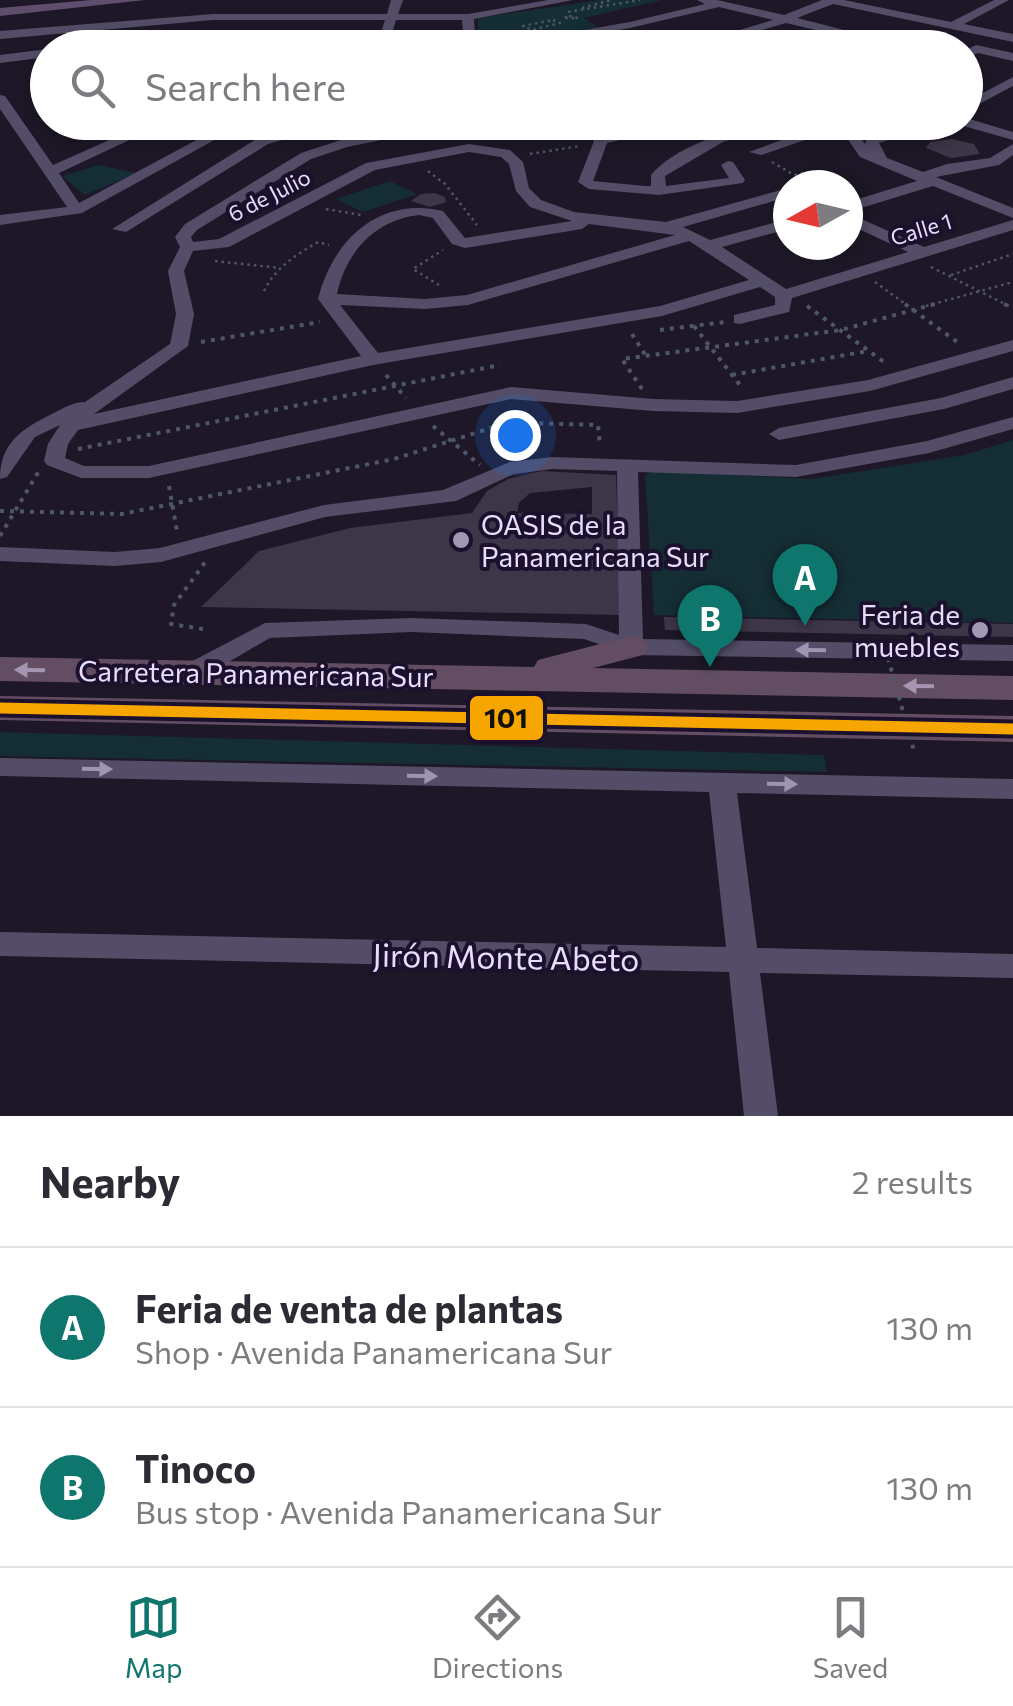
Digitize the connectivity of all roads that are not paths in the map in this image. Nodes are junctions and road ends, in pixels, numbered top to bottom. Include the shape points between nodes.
1 (53, 0) edge
2 (138, 0) edge
3 (180, 0) edge
4 (397, 0) edge
5 (702, 0) edge
6 (830, 0) edge
7 (967, 0) edge
8 (998, 2) edge
9 (717, 4) junction
10 (0, 5) edge
11 (568, 7) edge
12 (1013, 10) edge
13 (0, 12) edge
14 (325, 16) junction
15 (390, 17) junction
16 (468, 17) junction
17 (181, 19) junction
18 (785, 20) junction
19 (113, 23) junction
20 (954, 25) junction
21 (47, 30) edge
22 (120, 30) edge
23 (316, 30) edge
24 (387, 30) edge
25 (469, 30) edge
26 (599, 30) edge
27 (749, 30) edge
28 (830, 30) edge
29 (977, 30) edge
30 (983, 31) edge
31 (30, 32) edge
32 (0, 35) edge
33 (1013, 38) edge
34 (983, 52) edge
35 (30, 55) edge
36 (1013, 58) edge
37 (0, 59) edge
38 (983, 62) edge
39 (1013, 70) edge
40 (1013, 81) edge
41 (983, 98) edge
42 (0, 99) edge
43 (983, 127) edge
44 (1013, 136) edge
45 (30, 138) edge
46 (31, 140) edge
47 (112, 140) edge
48 (208, 140) edge
49 (267, 140) edge
50 (361, 140) edge
51 (597, 140) edge
52 (609, 140) edge
53 (716, 140) edge
54 (792, 140) edge
55 (852, 140) edge
56 (872, 140) edge
57 (600, 142) junction
58 (1013, 148) edge
59 (756, 152) dead end
60 (994, 162) junction
61 (885, 164) junction
62 (728, 165) dead end
63 (1013, 169) edge
64 (54, 170) junction
65 (926, 180) junction
66 (659, 191) junction
67 (773, 196) edge
68 (863, 202) edge
69 (78, 210) junction
70 (1013, 212) edge
71 (0, 220) edge
72 (609, 220) junction
73 (1013, 225) edge
74 (863, 226) edge
75 (667, 227) junction
76 (773, 228) edge
77 (120, 229) dead end
78 (690, 236) junction
79 (708, 246) junction
80 (183, 252) junction
81 (916, 254) junction
82 (760, 282) junction
83 (784, 296) junction
84 (326, 299) junction
85 (740, 319) road end
86 (1013, 346) edge
87 (373, 360) junction
88 (1013, 383) edge
89 (112, 394) junction
90 (1013, 423) edge
91 (67, 426) junction
92 (779, 434) dead end
93 (626, 465) junction
94 (0, 473) edge
95 (0, 554) edge
96 (632, 647) junction
97 (1013, 652) edge
98 (0, 669) edge
99 (192, 672) junction
100 (513, 678) junction
101 (1013, 688) edge
102 (0, 708) edge
103 (1013, 729) edge
104 (0, 767) edge
105 (722, 783) junction
106 (1013, 789) edge
107 (0, 944) edge
108 (743, 961) junction
109 (1013, 966) edge
110 (761, 1116) edge

1 - 10 main road
2 - 13 main road
3 - 17 street
4 - 15 street
5 - 9 street
6 - 18 street
6 - 20 street
7 - 8 street
8 - 12 street
8 - 20 street
9 - 18 street
9 - 26 street
11 - 16 street
14 - 15 street
14 - 17 street
14 - 23 street
15 - 16 street
15 - 24 street
16 - 25 street
17 - 19 street
18 - 27 street
18 - 28 street
19 - 21 street
19 - 22 street
20 - 29 street
30 - 33 street
31 - 32 street
34 - 36 street
35 - 37 street
38 - 39 street
40 - 41 street
42 - 45 street
43 - 44 street
46 - 64 street
47 - 64 street
48 - 69 street
49 - 77 street
50 - 80 street, 6 de Julio via 306,156 191,227 182,237
51 - 57 street
52 - 57 street
53 - 66 street via 664,169
54 - 59 street
55 - 61 street
56 - 61 street via 870,147
57 - 66 street via 586,184
58 - 60 street
60 - 63 street
60 - 65 street via 948,168
61 - 65 street
62 - 66 street via 738,180
64 - 69 street
65 - 68 street
65 - 70 street
67 - 75 street
69 - 71 street
72 - 75 street
72 - 80 street, 6 de Julio via 535,205 508,155 469,148 371,166 223,244
72 - 84 street via 458,241 438,214 398,210 351,249
73 - 81 street, Calle 1
74 - 81 street
75 - 78 street
76 - 79 street
78 - 79 street
78 - 84 street via 468,300
79 - 82 street
80 - 89 street via 173,274 186,317 179,346
81 - 83 street, Calle 1
82 - 83 street
82 - 87 street via 572,330
83 - 85 street, Calle 1 via 782,308
84 - 87 street
86 - 91 street via 902,376 754,404 653,406 510,394 166,469 113,474 59,459
87 - 91 street
88 - 92 street
89 - 91 street
89 - 94 street via 28,434
90 - 93 street via 796,472
93 - 95 street via 510,468 448,496 324,511 180,550 115,559
93 - 96 street
97 -> 96 street
96 - 99 street via 586,632 411,625 264,631
96 - 100 highway
99 -> 98 highway, Carretera Panamericana Sur
99 - 100 highway, Carretera Panamericana Sur
101 -> 100 highway, Carretera Panamericana Sur
102 - 103 highway, Carretera Panamericana Sur
104 -> 105 street
105 -> 106 street
105 - 108 street
107 - 108 street, Jirón Monte Abeto
108 - 109 street, Jirón Monte Abeto
108 - 110 street

